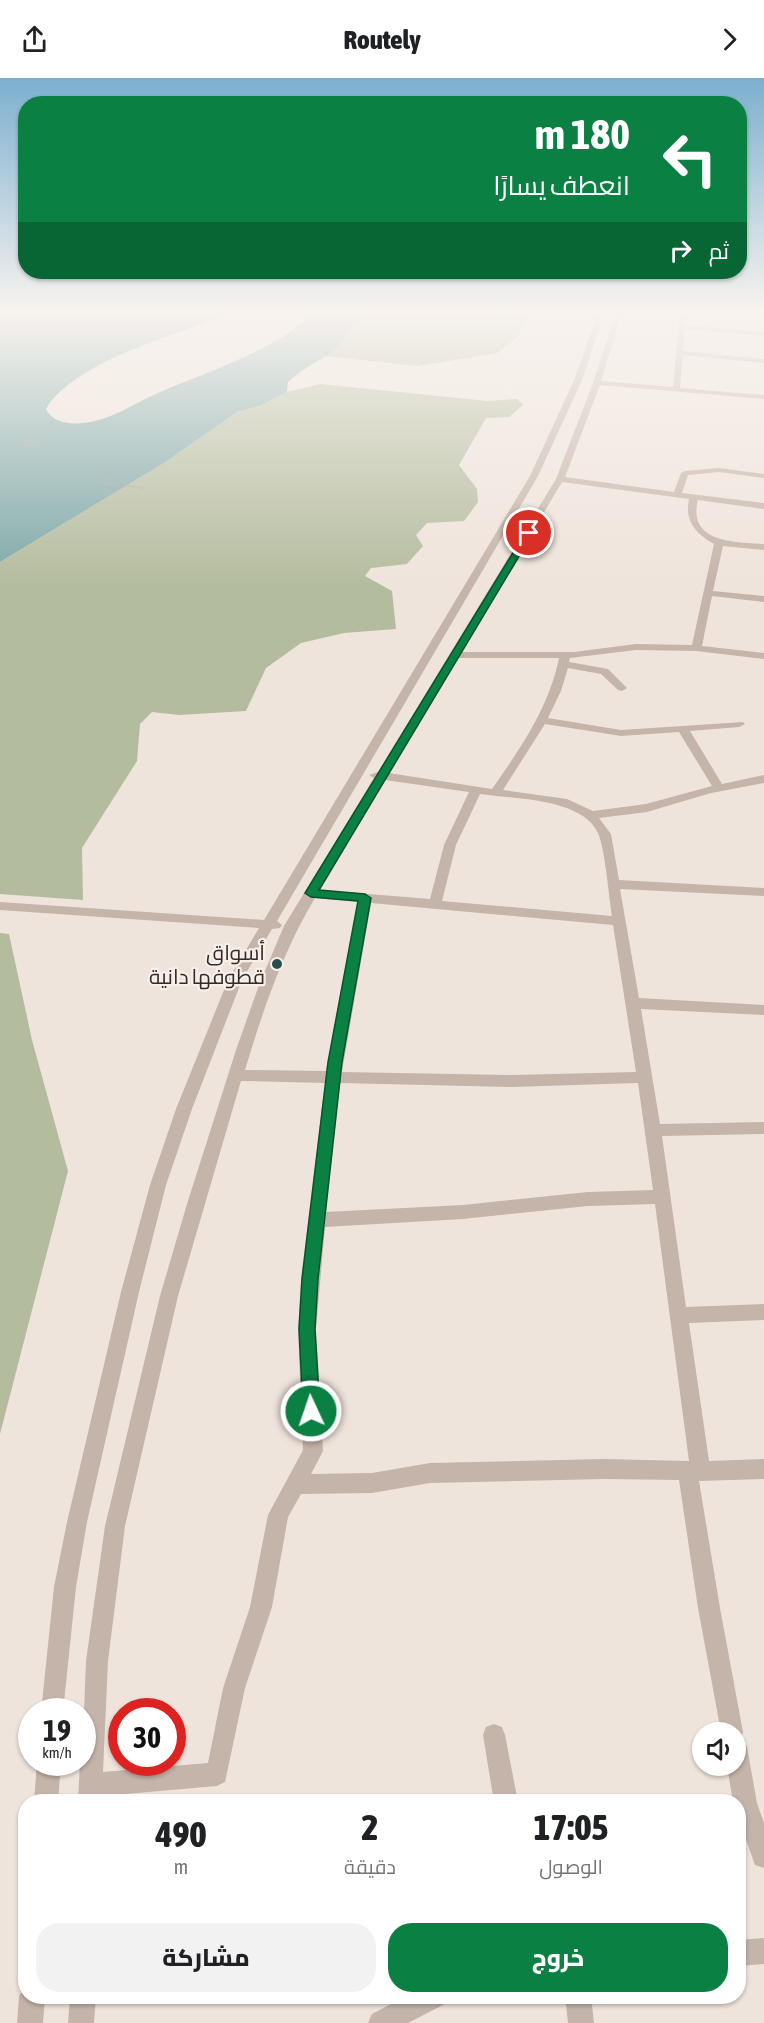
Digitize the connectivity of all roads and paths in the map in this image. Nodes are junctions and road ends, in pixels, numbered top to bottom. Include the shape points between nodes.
1 (568, 404) edge
2 (590, 404) edge
3 (25, 440) dead end
4 (40, 446) dead end
5 (764, 476) edge
6 (110, 477) dead end
7 (560, 479) junction
8 (144, 489) dead end
9 (677, 495) junction
10 (694, 497) junction
11 (764, 506) edge
12 (719, 543) junction
13 (764, 546) edge
14 (708, 593) junction
15 (764, 599) edge
16 (696, 648) junction
17 (454, 655) junction
18 (764, 656) edge
19 (564, 660) junction
20 (622, 688) dead end
21 (541, 720) junction
22 (739, 724) dead end
23 (683, 729) junction
24 (360, 773) junction
25 (383, 776) junction
26 (764, 779) edge
27 (719, 788) junction
28 (476, 789) junction
29 (496, 792) junction
30 (591, 815) junction
31 (613, 884) junction
32 (764, 892) edge
33 (311, 893) junction
34 (365, 898) junction
35 (435, 904) junction
36 (0, 906) edge
37 (619, 921) junction
38 (267, 925) junction
39 (291, 926) junction
40 (632, 1003) junction
41 (764, 1010) edge
42 (235, 1075) junction
43 (334, 1077) junction
44 (644, 1077) junction
45 (764, 1128) edge
46 (653, 1130) junction
47 (662, 1197) junction
48 (317, 1220) junction
49 (764, 1312) edge
50 (679, 1315) junction
51 (764, 1469) edge
52 (694, 1471) junction
53 (295, 1484) junction
54 (53, 1698) edge
55 (730, 1722) edge
56 (494, 1735) dead end
57 (48, 1776) edge
58 (741, 1776) edge
59 (90, 1793) edge
60 (47, 1794) edge
61 (505, 1794) edge
62 (744, 1794) edge
63 (746, 1803) edge
64 (764, 1856) edge
65 (764, 1951) edge
66 (746, 1952) edge
67 (31, 2004) edge
68 (82, 2004) edge
69 (418, 2004) edge
70 (579, 2004) edge
71 (30, 2023) edge
72 (81, 2023) edge
73 (381, 2023) edge
74 (581, 2023) edge

1 - 24 street via 534,476
2 - 7 street
3 - 4 path via 21,444
5 - 9 street via 719,470 685,473
6 - 8 path via 100,482
7 - 9 street
7 - 17 street
9 - 10 street
10 - 11 street
10 - 12 street via 690,508 693,524
12 - 13 street
12 - 14 street
14 - 15 street
14 - 16 street
16 - 18 street
16 - 19 street via 636,647
17 - 19 street
17 - 25 street
19 - 20 street via 604,671
19 - 21 street
21 - 23 street via 621,733
21 - 29 street
22 - 23 street
23 - 27 street
24 - 25 street
24 - 38 street
25 - 28 street
25 - 33 street
26 - 27 street
27 - 30 street via 647,808
28 - 29 street
28 - 35 street via 450,845
29 - 30 street via 567,803
30 - 31 street via 605,834
31 - 32 street
31 - 37 street
33 - 34 street
33 - 39 street
34 - 35 street
34 - 43 street
35 - 37 street
36 - 38 street
37 - 40 street
38 - 39 street
38 - 54 street via 235,980 158,1185 77,1522 65,1587
39 - 42 street
40 - 41 street
40 - 44 street
42 - 43 street
42 - 59 street via 169,1296 115,1526 96,1661
43 - 44 street via 512,1081
43 - 48 street
44 - 46 street
45 - 46 street
46 - 47 street
47 - 48 street
47 - 50 street
48 - 53 street via 307,1329 313,1451
49 - 50 street
50 - 52 street
51 - 52 street
52 - 53 street via 430,1473 372,1483
52 - 55 street via 709,1608
53 - 59 street via 278,1515 261,1608 234,1688 217,1774
56 - 61 street
57 - 60 street
58 - 62 street
63 - 64 street
65 - 66 street
67 - 71 street
68 - 72 street
69 - 73 street
70 - 74 street

